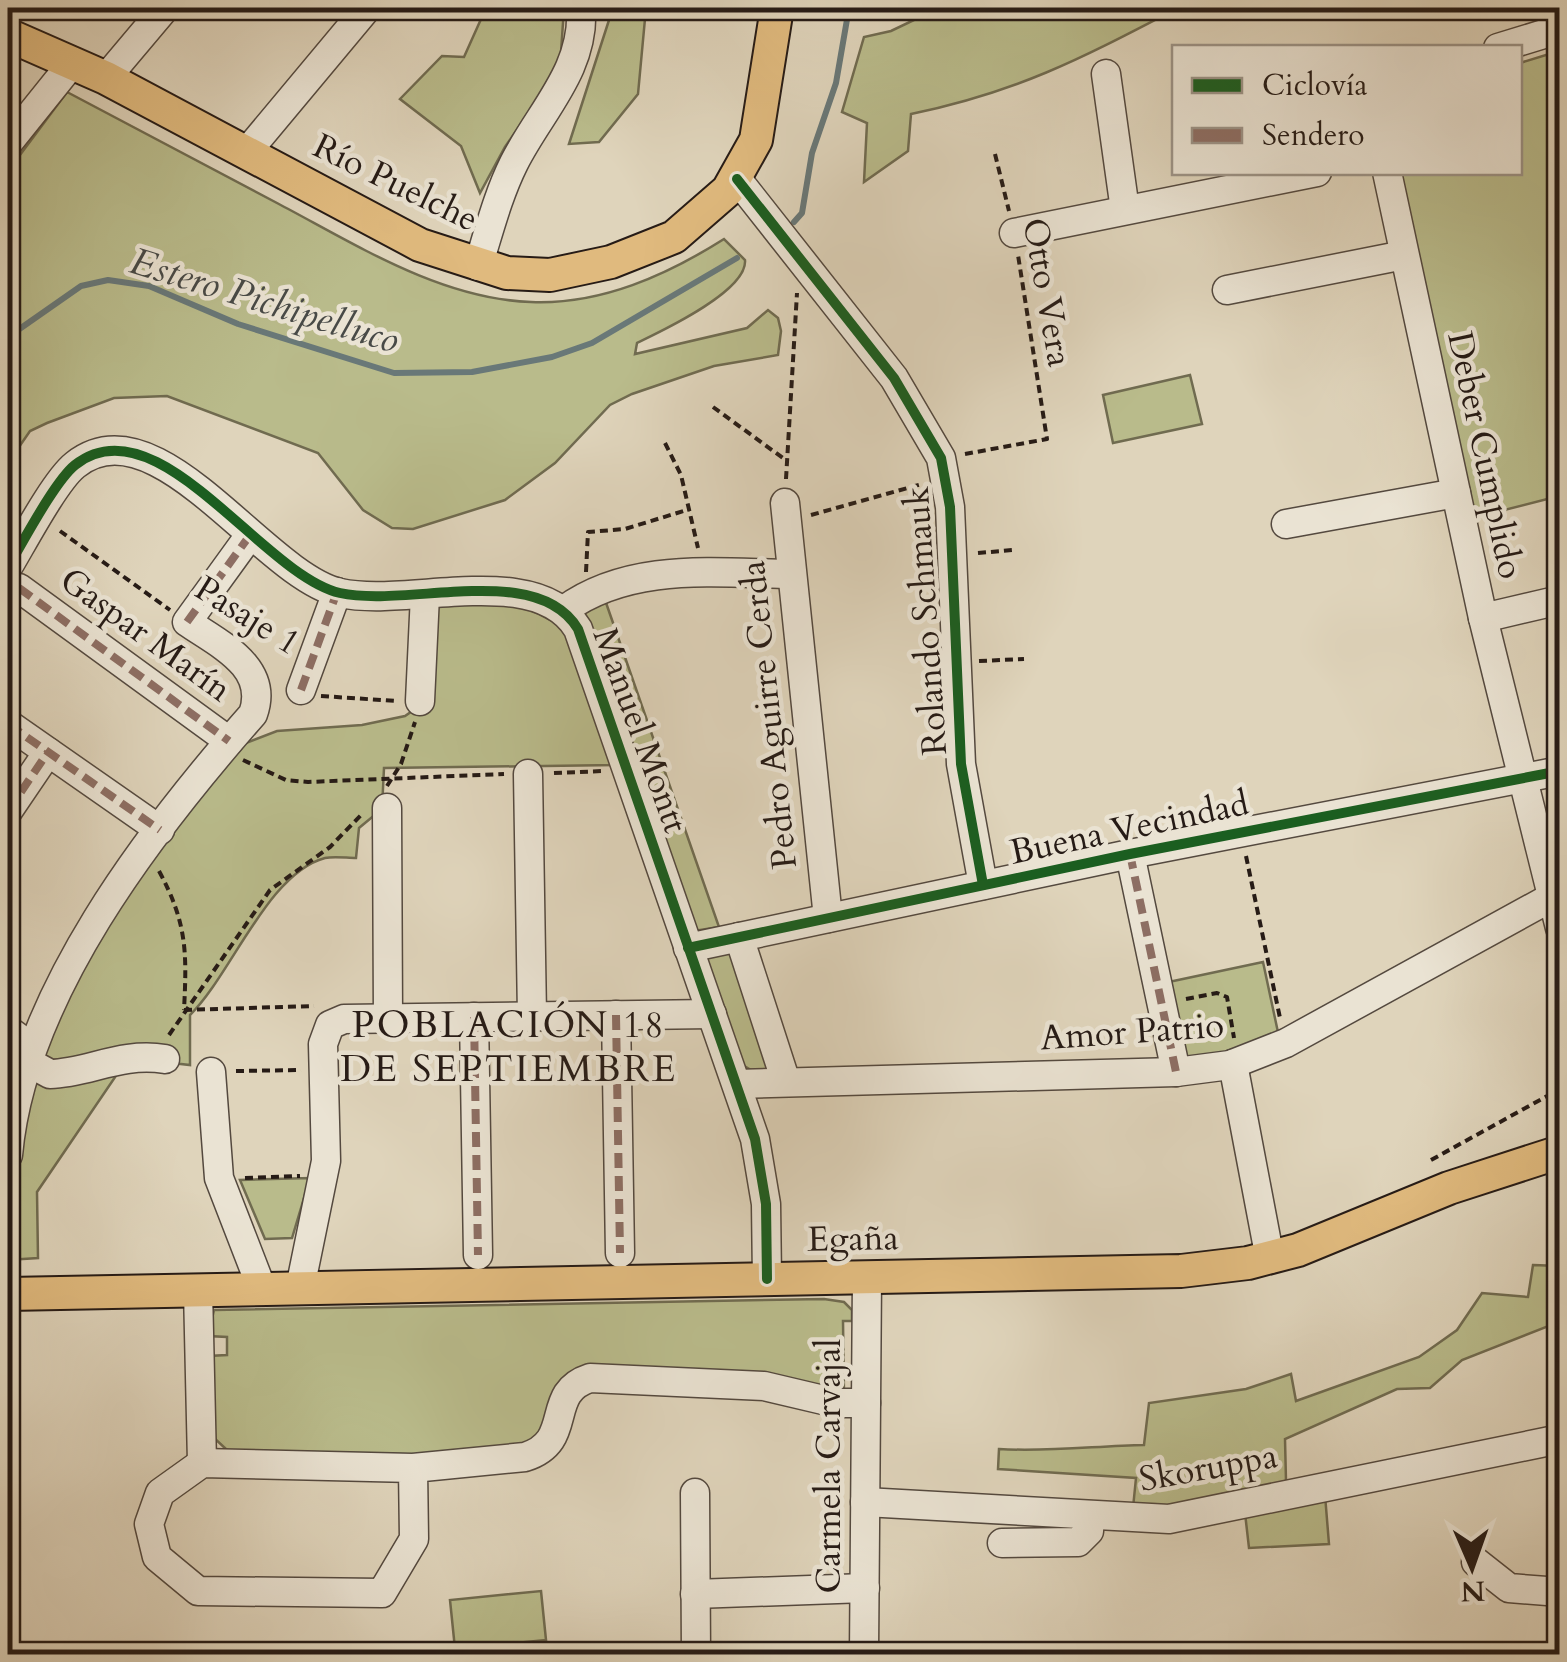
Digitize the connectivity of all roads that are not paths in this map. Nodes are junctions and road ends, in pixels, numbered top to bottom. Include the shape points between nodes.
1 (165, 8) edge
2 (367, 8) edge
3 (581, 8) edge
4 (778, 8) edge
5 (1560, 29) edge
6 (13, 38) edge
7 (1508, 45) edge
8 (73, 62) junction
9 (1106, 74) dead end
10 (106, 78) junction
11 (8, 144) edge
12 (246, 153) junction
13 (1387, 175) edge
14 (1275, 177) edge
15 (737, 180) junction
16 (1125, 210) junction
17 (1014, 233) road end
18 (1404, 255) junction
19 (478, 266) junction
20 (1226, 290) dead end
21 (1456, 493) junction
22 (785, 512) road end
23 (1286, 524) dead end
24 (250, 535) junction
25 (791, 574) junction
26 (13, 577) edge
27 (337, 592) junction
28 (425, 596) junction
29 (1560, 600) edge
30 (564, 610) junction
31 (1483, 618) junction
32 (300, 690) road end
33 (420, 701) road end
34 (8, 724) edge
35 (227, 744) junction
36 (48, 752) junction
37 (1560, 771) edge
38 (528, 774) dead end
39 (1522, 776) junction
40 (380, 801) road end
41 (8, 811) edge
42 (154, 839) junction
43 (1130, 854) junction
44 (982, 885) junction
45 (1552, 897) junction
46 (828, 918) junction
47 (1560, 928) edge
48 (740, 936) junction
49 (688, 948) junction
50 (712, 1014) junction
51 (616, 1015) junction
52 (532, 1016) junction
53 (474, 1017) junction
54 (388, 1018) junction
55 (21, 1046) edge
56 (1230, 1054) junction
57 (164, 1059) dead end
58 (212, 1072) road end
59 (1176, 1072) junction
60 (786, 1082) junction
61 (737, 1084) junction
62 (8, 1141) edge
63 (1560, 1152) edge
64 (620, 1253) dead end
65 (478, 1255) dead end
66 (1270, 1258) junction
67 (867, 1277) junction
68 (767, 1279) junction
69 (300, 1288) junction
70 (262, 1289) junction
71 (198, 1290) junction
72 (8, 1294) edge
73 (866, 1403) junction
74 (1560, 1439) edge
75 (202, 1463) junction
76 (413, 1468) junction
77 (695, 1493) dead end
78 (865, 1502) junction
79 (1090, 1516) junction
80 (1002, 1543) dead end
81 (1476, 1562) dead end
82 (864, 1588) junction
83 (1560, 1592) edge
84 (695, 1594) junction
85 (696, 1654) edge
86 (864, 1654) edge

1 - 10 street
2 - 12 street
3 - 19 street via 567,75 507,178
4 - 15 main road, Río Puelche via 756,140
5 - 7 street
6 - 8 main road, Río Puelche
8 - 10 main road, Río Puelche
8 - 11 street
9 - 16 street
10 - 12 main road, Río Puelche
12 - 19 main road, Río Puelche via 398,234
13 - 18 street, Deber Cumplido
14 - 16 street
15 - 19 main road, Río Puelche via 686,230 611,262 536,276
15 - 44 street, Rolando Schmauk via 894,378 943,467 959,740
16 - 17 street
18 - 20 street
18 - 21 street, Deber Cumplido
21 - 23 street
21 - 31 street, Deber Cumplido
22 - 25 street, Pedro Aguirre Cerda
24 - 26 street, Manuel Montt via 158,459 113,451 73,467
24 - 27 street, Manuel Montt
24 - 35 street, Pasaje 1 via 187,622 243,661 254,680 253,714
25 - 30 street via 645,576 589,594
25 - 46 street, Pedro Aguirre Cerda
26 - 35 street, Gaspar Marín
27 - 28 street, Manuel Montt
27 - 32 street
28 - 30 street, Manuel Montt via 516,592
28 - 33 street
29 - 31 street
30 - 49 street, Manuel Montt via 584,647
31 - 39 street, Deber Cumplido
34 - 36 street
35 - 42 street
36 - 41 street
36 - 42 street
37 - 39 street, Buena Vecindad
38 - 52 street
39 - 43 street, Buena Vecindad
39 - 45 street, Deber Cumplido
40 - 54 street
42 - 55 street
43 - 44 street, Buena Vecindad
43 - 59 street
44 - 46 street, Buena Vecindad
45 - 47 street, Deber Cumplido
45 - 56 street, Amor Patrio via 1286,1043
46 - 48 street, Buena Vecindad
48 - 49 street, Buena Vecindad
48 - 60 street
49 - 50 street, Manuel Montt
50 - 51 street
50 - 61 street, Manuel Montt
51 - 52 street
51 - 64 street
52 - 53 street
53 - 54 street
53 - 65 street
54 - 69 street via 344,1019 325,1032 326,1161
55 - 57 street via 50,1074 94,1063
55 - 62 street
56 - 59 street, Amor Patrio
56 - 66 street
58 - 70 street via 219,1178
59 - 60 street, Amor Patrio
60 - 61 street, Amor Patrio
61 - 68 street, Manuel Montt via 761,1168
63 - 66 main road, Egaña
66 - 67 main road, Egaña via 1148,1273
67 - 68 main road, Egaña
67 - 73 street, Carmela Carvajal
68 - 69 main road, Egaña
69 - 70 main road, Egaña
70 - 71 main road, Egaña
71 - 72 main road, Egaña
71 - 75 street
73 - 76 street via 764,1386 590,1378 568,1390 556,1437 538,1453
73 - 78 street, Carmela Carvajal
74 - 79 street, Skoruppa via 1170,1520
75 - 76 street
75 - 76 street via 160,1493 149,1524 157,1557 198,1591 382,1593 414,1539
77 - 84 street
78 - 79 street, Skoruppa
78 - 82 street, Carmela Carvajal
79 - 80 street via 1089,1532 1078,1542
81 - 83 street via 1509,1588
82 - 84 street
82 - 86 street, Carmela Carvajal
84 - 85 street

